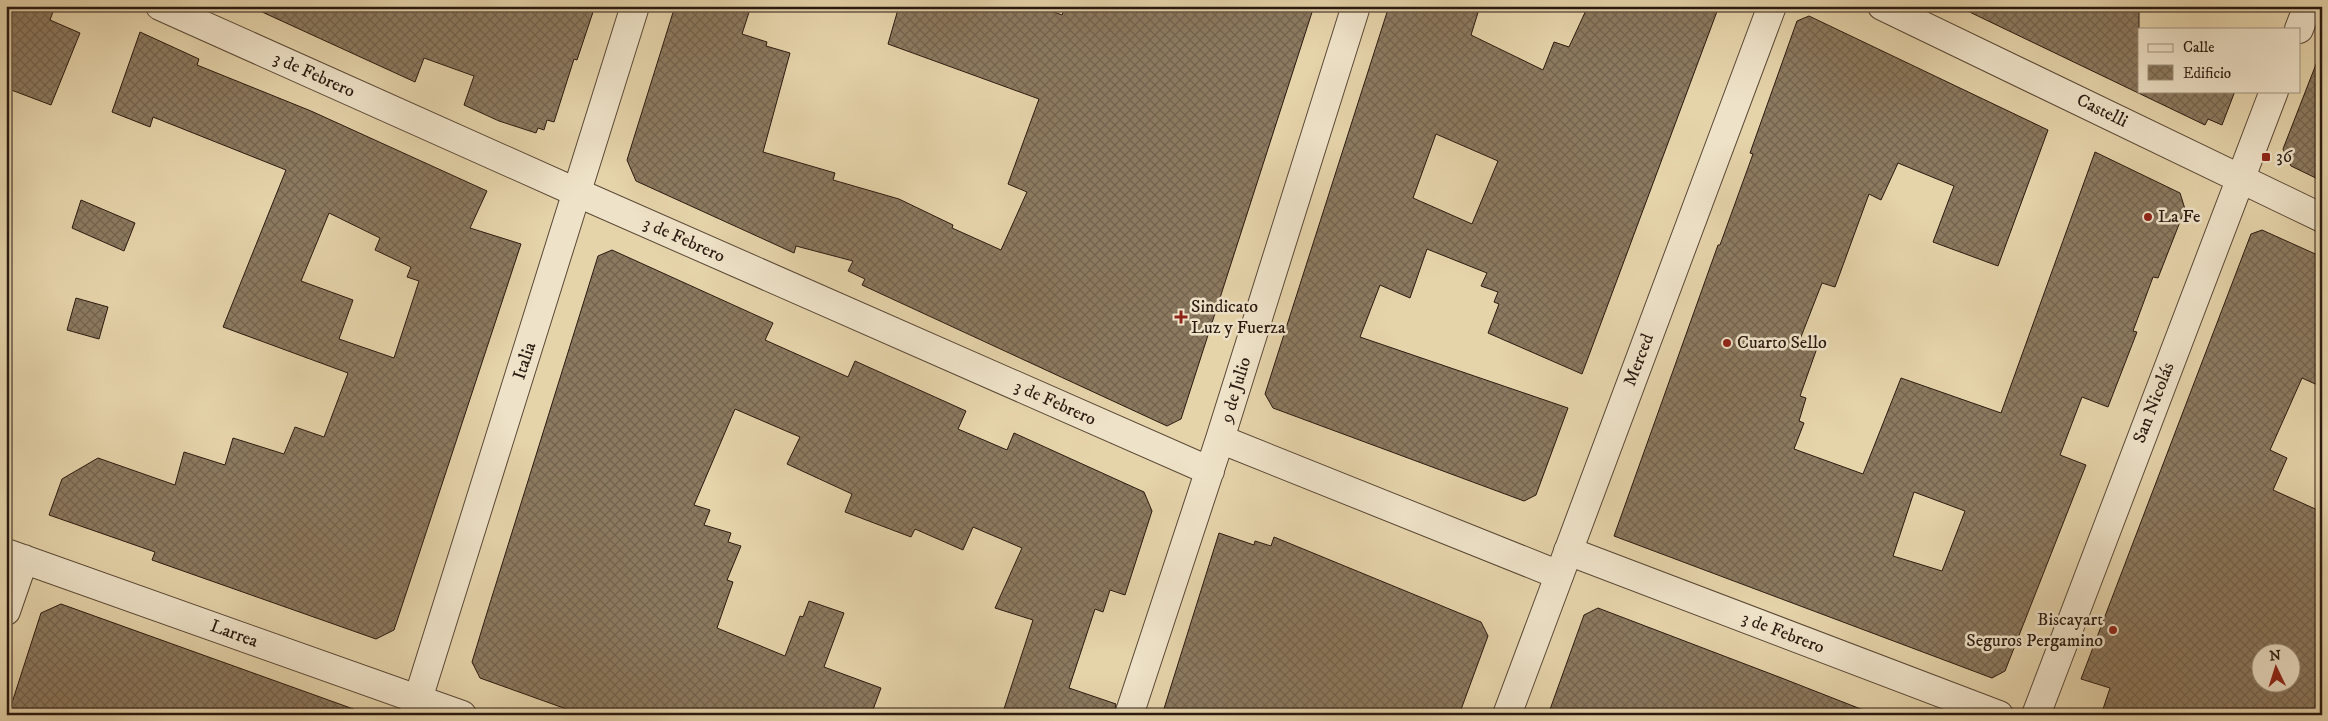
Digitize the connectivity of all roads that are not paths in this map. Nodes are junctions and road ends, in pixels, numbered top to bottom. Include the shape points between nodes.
1 (160, 6) edge
2 (635, 6) edge
3 (1356, 6) edge
4 (1772, 6) edge
5 (1882, 6) edge
6 (2308, 6) edge
7 (2299, 28) edge
8 (2274, 92) edge
9 (2240, 177) junction
10 (578, 193) junction
11 (2322, 218) edge
12 (1220, 439) junction
13 (1210, 470) junction
14 (15, 556) edge
15 (1564, 563) junction
16 (6, 611) edge
17 (415, 707) edge
18 (462, 715) edge
19 (1129, 715) edge
20 (1507, 715) edge
21 (1999, 715) edge
22 (2036, 715) edge

1 - 10 street, 3 de Febrero
2 - 10 street, Italia
3 - 12 street, 9 de Julio
4 - 15 street, Merced
5 - 9 street, Castelli
6 - 7 street
8 - 9 street, San Nicolás
9 - 11 street, Castelli
9 - 22 street, San Nicolás
10 - 13 street, 3 de Febrero
10 - 17 street, Italia
12 - 13 street, 9 de Julio
12 - 15 street, 3 de Febrero
13 - 19 street, 9 de Julio
14 - 16 street
14 - 17 street, Larrea
15 - 20 street, Merced
15 - 21 street, 3 de Febrero
17 - 18 street, Larrea

